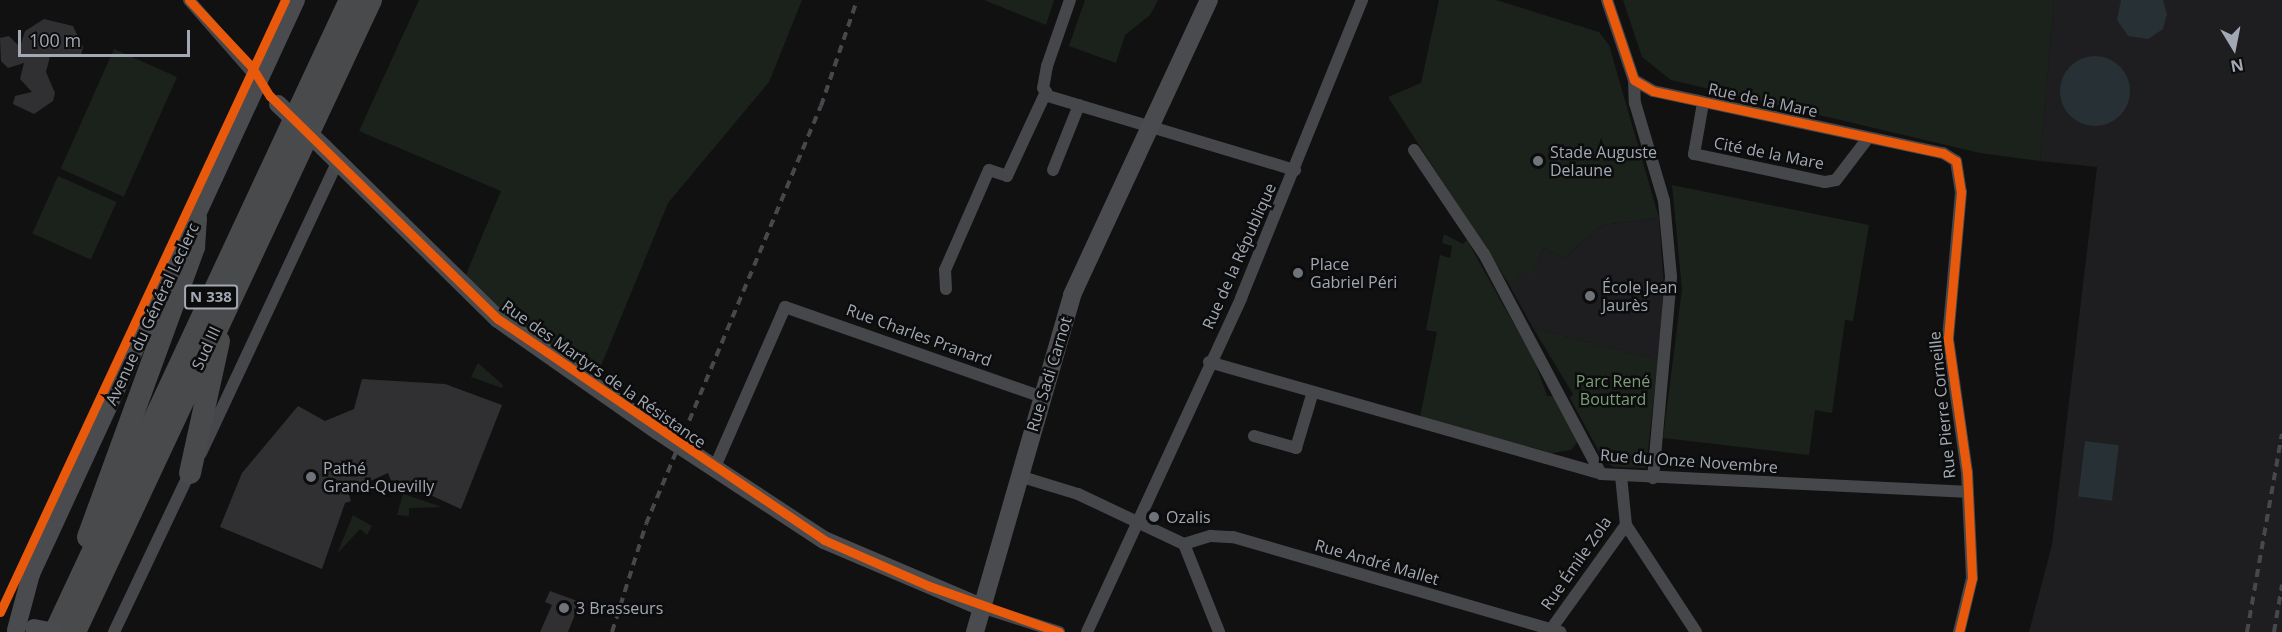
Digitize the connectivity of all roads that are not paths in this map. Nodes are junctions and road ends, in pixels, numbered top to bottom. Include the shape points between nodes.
1 (189, 0) edge
2 (296, 0) edge
3 (350, 0) edge
4 (371, 0) edge
5 (1070, 0) edge
6 (1209, 0) edge
7 (1362, 0) edge
8 (1607, 0) edge
9 (1634, 80) junction
10 (260, 81) junction
11 (1046, 92) junction
12 (1704, 103) junction
13 (1078, 105) junction
14 (1149, 126) junction
15 (1868, 138) junction
16 (1414, 150) dead end
17 (337, 164) junction
18 (1053, 170) dead end
19 (1294, 170) junction
20 (1962, 174) joint
21 (196, 218) junction
22 (946, 289) dead end
23 (224, 309) junction
24 (1209, 362) junction
25 (1312, 395) junction
26 (1042, 397) junction
27 (1254, 436) dead end
28 (714, 469) junction
29 (190, 473) junction
30 (1601, 474) junction
31 (1019, 476) junction
32 (1621, 476) junction
33 (1653, 478) junction
34 (1966, 492) junction
35 (1139, 523) junction
36 (1626, 525) junction
37 (1184, 544) junction
38 (72, 595) junction
39 (981, 607) junction
40 (29, 630) edge
41 (1553, 631) edge
42 (75, 632) edge
43 (114, 632) edge
44 (975, 632) edge
45 (1059, 632) edge
46 (1087, 632) edge
47 (1219, 632) edge
48 (1696, 632) edge
49 (1959, 632) edge

1 - 10 street, Rue des Martyrs de la Résistance
2 - 10 street, Avenue du Général Leclerc
3 - 38 highway, Sud III / N 338
4 - 23 highway, Sud III / N 338
5 - 11 street via 1047,66
6 - 14 street, Rue Sadi Carnot
7 - 19 street, Rue de la République
8 - 9 street
9 - 12 street, Rue de la Mare
9 - 33 street via 1635,103 1664,201 1671,277
10 - 17 street, Rue des Martyrs de la Résistance, bridge
10 - 21 street, Avenue du Général Leclerc
11 - 13 street
11 - 22 street via 1007,176 989,170 945,270
12 - 15 street, Rue de la Mare
12 - 15 street, Cité de la Mare via 1694,154 1825,182 1836,180
13 - 14 street
13 - 18 street
14 - 19 street
14 - 26 street, Rue Sadi Carnot via 1072,295
15 - 20 street, Rue de la Mare via 1943,153
16 - 30 street via 1484,254
17 - 28 street, Rue des Martyrs de la Résistance via 498,319
17 - 29 street via 224,413
19 - 24 street, Rue de la République
20 - 34 street, Rue Pierre Corneille via 1948,339
21 - 38 highway via 194,247 95,509
21 - 40 street, Avenue du Général Leclerc via 31,574
23 - 29 highway
23 - 42 highway, Sud III / N 338
24 - 25 street, Rue du Onze Novembre
24 - 35 street, Rue de la République
25 - 27 street via 1296,448
25 - 30 street, Rue du Onze Novembre
26 - 28 street, Rue Charles Pranard via 785,308
26 - 31 street, Rue Sadi Carnot
28 - 39 street, Rue des Martyrs de la Résistance via 824,540
29 - 43 street
30 - 32 street, Rue du Onze Novembre
31 - 35 street via 1078,494
31 - 39 street, Rue Sadi Carnot
32 - 33 street, Rue du Onze Novembre
32 - 36 street, Rue Émile Zola
33 - 34 street, Rue du Onze Novembre
34 - 49 street, Rue Pierre Corneille via 1972,578
35 - 37 street
35 - 46 street, Rue de la République
36 - 41 street, Rue Émile Zola
36 - 48 street
37 - 41 street, Rue André Mallet via 1211,536 1233,537
37 - 47 street
38 - 40 highway, Sud III / N 338
39 - 44 street, Rue Sadi Carnot
39 - 45 street, Rue des Martyrs de la Résistance

